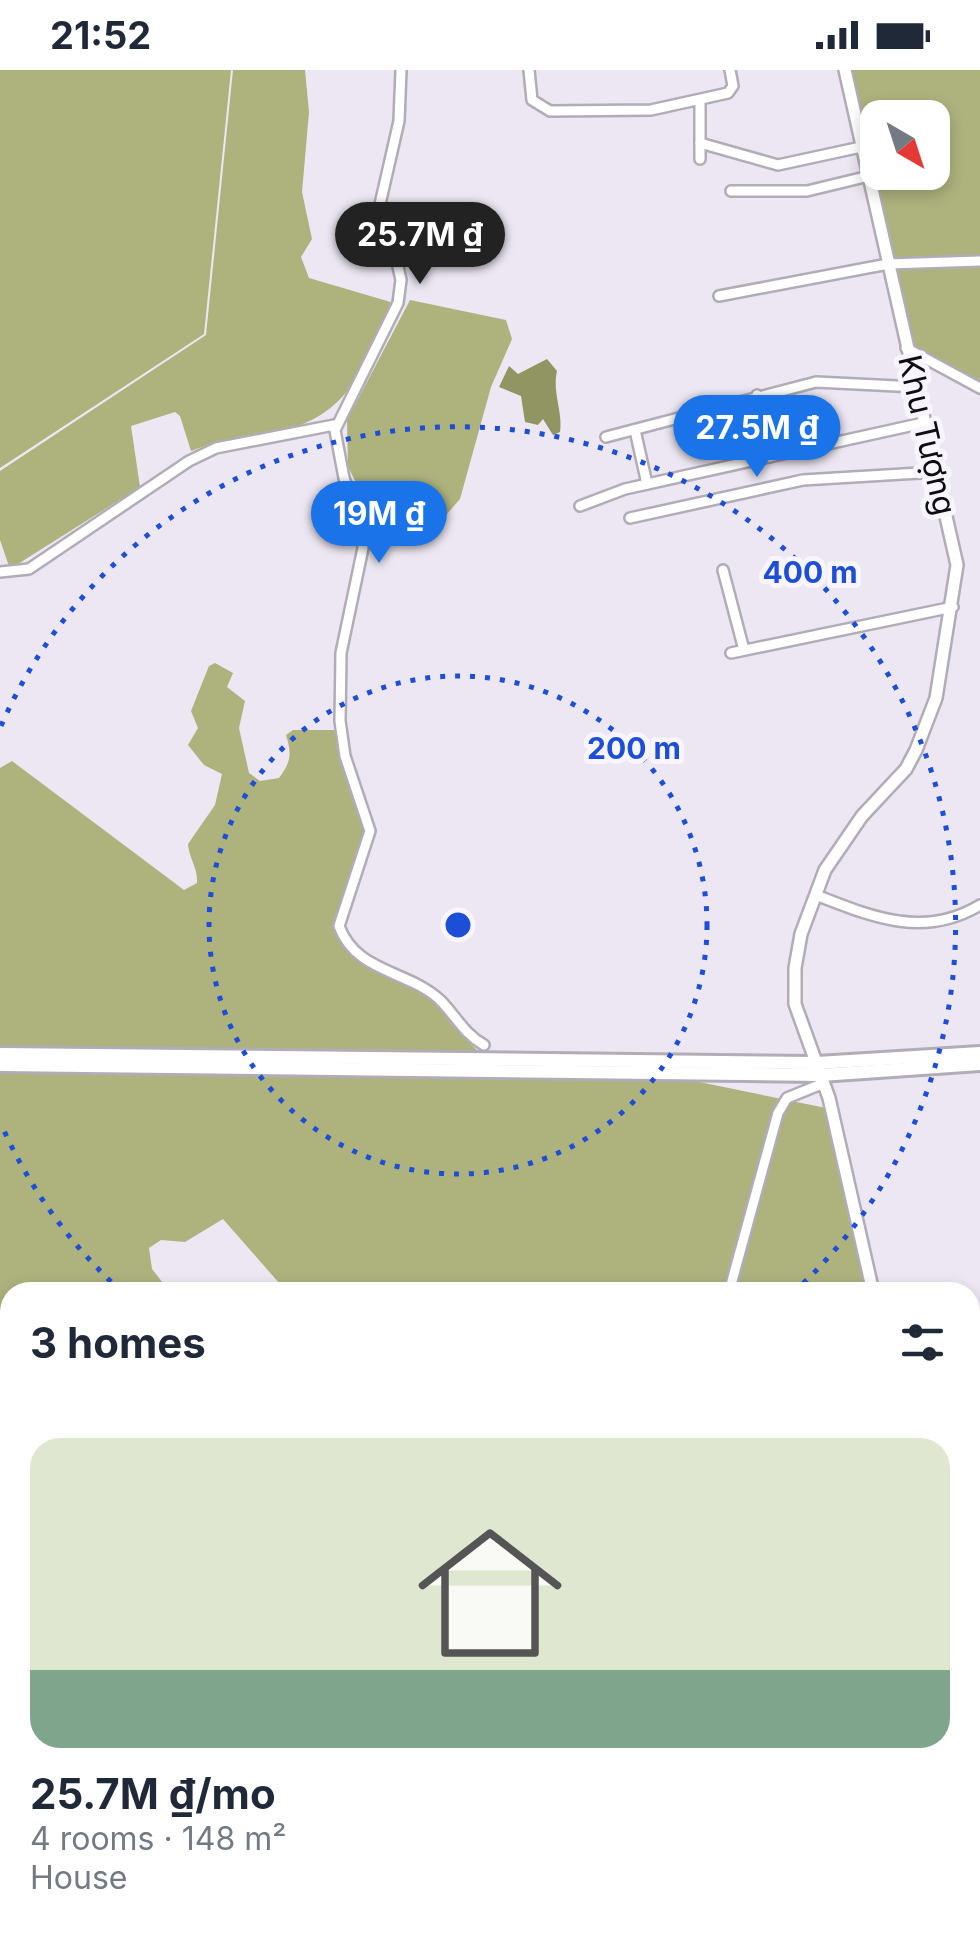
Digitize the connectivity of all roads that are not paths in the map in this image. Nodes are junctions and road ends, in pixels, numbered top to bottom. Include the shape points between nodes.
1 (401, 70) edge
2 (530, 70) edge
3 (730, 70) edge
4 (844, 70) edge
5 (700, 100) junction
6 (700, 142) junction
7 (860, 142) edge
8 (860, 147) edge
9 (700, 159) dead end
10 (860, 178) edge
11 (872, 190) edge
12 (731, 191) dead end
13 (980, 261) edge
14 (888, 264) junction
15 (719, 296) dead end
16 (906, 348) junction
17 (917, 387) junction
18 (980, 388) edge
19 (757, 396) junction
20 (923, 423) junction
21 (335, 430) junction
22 (635, 430) junction
23 (606, 436) dead end
24 (770, 457) junction
25 (936, 472) junction
26 (647, 484) junction
27 (580, 506) dead end
28 (630, 518) dead end
29 (723, 570) dead end
30 (0, 572) edge
31 (954, 606) junction
32 (744, 650) junction
33 (731, 653) dead end
34 (816, 895) junction
35 (980, 906) edge
36 (484, 1045) dead end
37 (980, 1053) edge
38 (0, 1054) edge
39 (980, 1064) edge
40 (0, 1065) edge
41 (821, 1074) junction
42 (732, 1282) edge
43 (870, 1282) edge

1 - 21 street via 399,121 378,214 398,262 398,303
2 - 5 street via 532,100 545,111 667,110
3 - 5 street via 732,90
4 - 7 street, Khu Tượng
5 - 6 street
6 - 8 street via 778,166
6 - 9 street
10 - 12 street via 787,193
11 - 14 street, Khu Tượng
13 - 14 street
14 - 15 street
14 - 16 street, Khu Tượng
16 - 17 street, Khu Tượng
16 - 18 street
17 - 19 street via 816,382
17 - 20 street, Khu Tượng
19 - 22 street
19 - 24 street
20 - 24 street
20 - 25 street, Khu Tượng
21 - 30 street via 330,424 216,448 188,460 28,569
21 - 36 street via 362,529 341,654 340,721 370,832 339,926 358,955 439,999
22 - 23 street
22 - 26 street
24 - 26 street
25 - 28 street via 823,477
25 - 31 street, Khu Tượng via 957,565
26 - 27 street
29 - 32 street
31 - 32 street
31 - 34 street, Khu Tượng via 936,698 912,758 838,847
32 - 33 street
34 - 35 street via 905,924 954,919
34 - 41 street, Khu Tượng via 801,934 795,1004
37 - 41 main road
38 - 41 main road
39 - 41 main road
40 - 41 main road
41 - 42 street via 787,1098 778,1113
41 - 43 street, Khu Tượng

